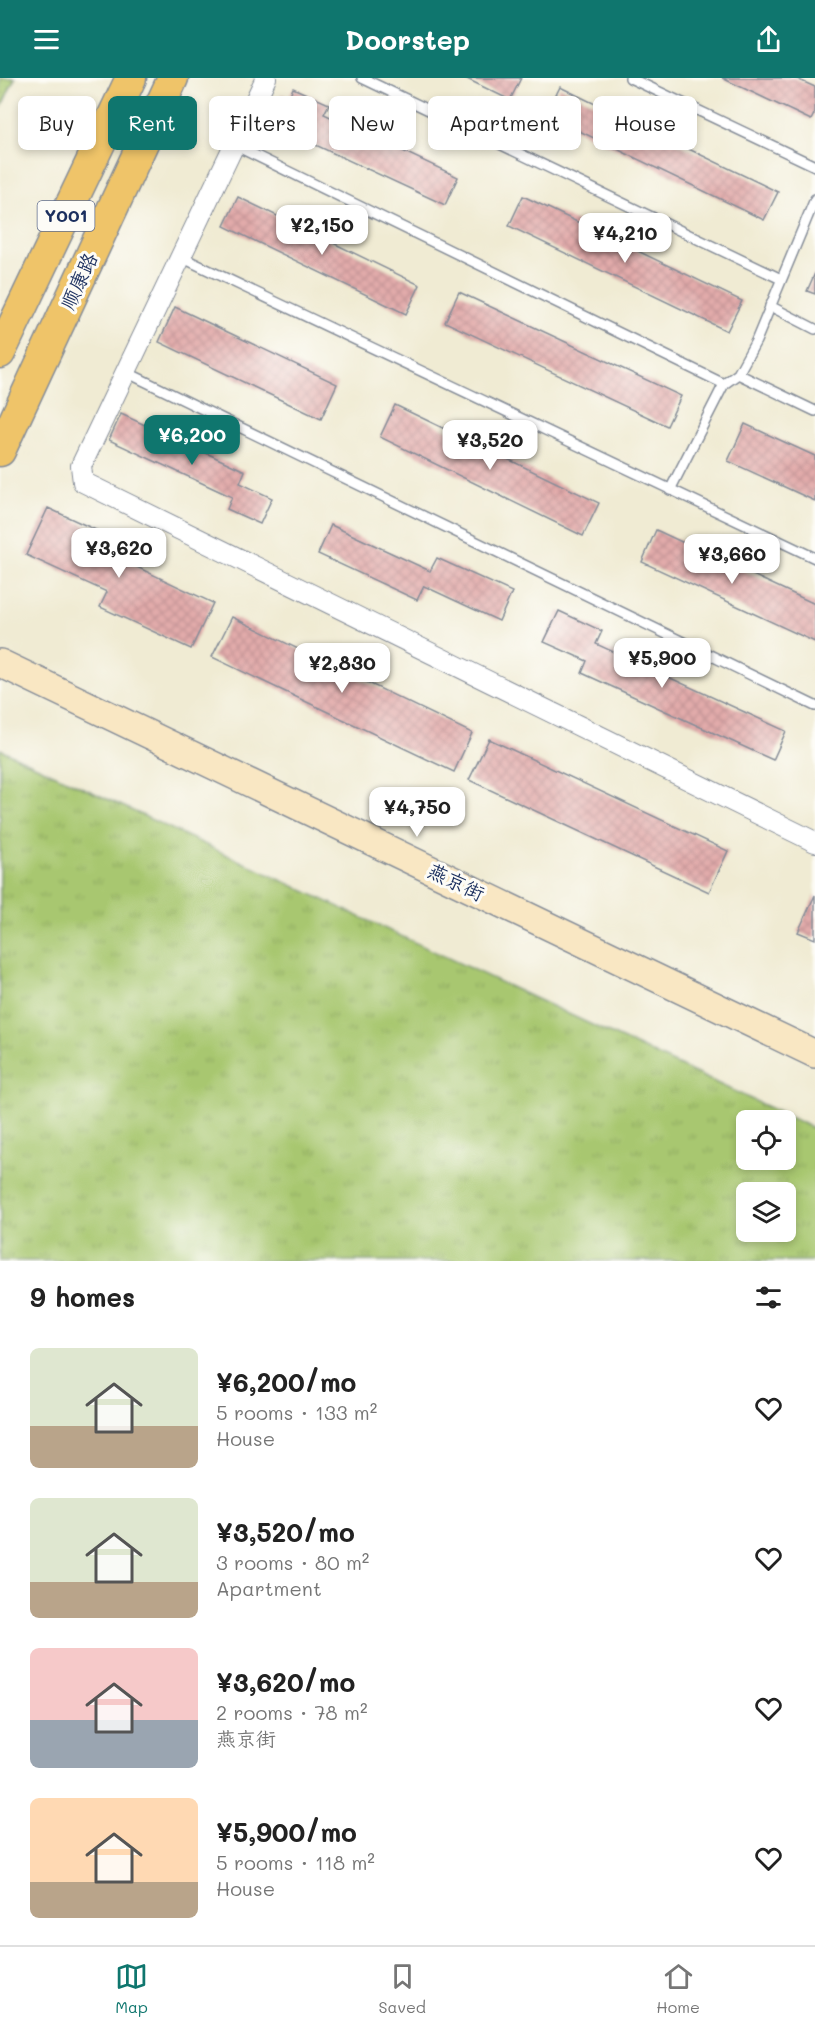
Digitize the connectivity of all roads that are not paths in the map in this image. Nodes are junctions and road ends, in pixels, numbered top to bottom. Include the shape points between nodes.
1 (132, 78) edge
2 (173, 78) edge
3 (266, 78) edge
4 (362, 78) edge
5 (630, 78) edge
6 (257, 96) edge
7 (232, 150) edge
8 (244, 150) edge
9 (815, 166) edge
10 (814, 202) edge
11 (181, 257) junction
12 (781, 279) junction
13 (770, 306) junction
14 (815, 329) edge
15 (0, 353) edge
16 (126, 372) junction
17 (738, 374) junction
18 (724, 384) junction
19 (815, 411) edge
20 (0, 452) edge
21 (670, 490) junction
22 (815, 558) edge
23 (0, 663) edge
24 (815, 706) edge
25 (815, 842) edge
26 (815, 1054) edge

1 - 15 main road, 顺康路 / Y001
2 - 20 main road, 顺康路
3 - 6 street
4 - 12 lane
5 - 9 lane
7 - 11 street
8 - 18 lane
10 - 12 lane
11 - 16 street
11 - 21 lane
12 - 13 lane
13 - 14 lane
13 - 17 lane
16 - 24 lane
16 - 25 street via 81,466 83,482
17 - 18 lane
17 - 19 lane
18 - 21 lane
21 - 22 lane
23 - 26 main road, 燕京街

